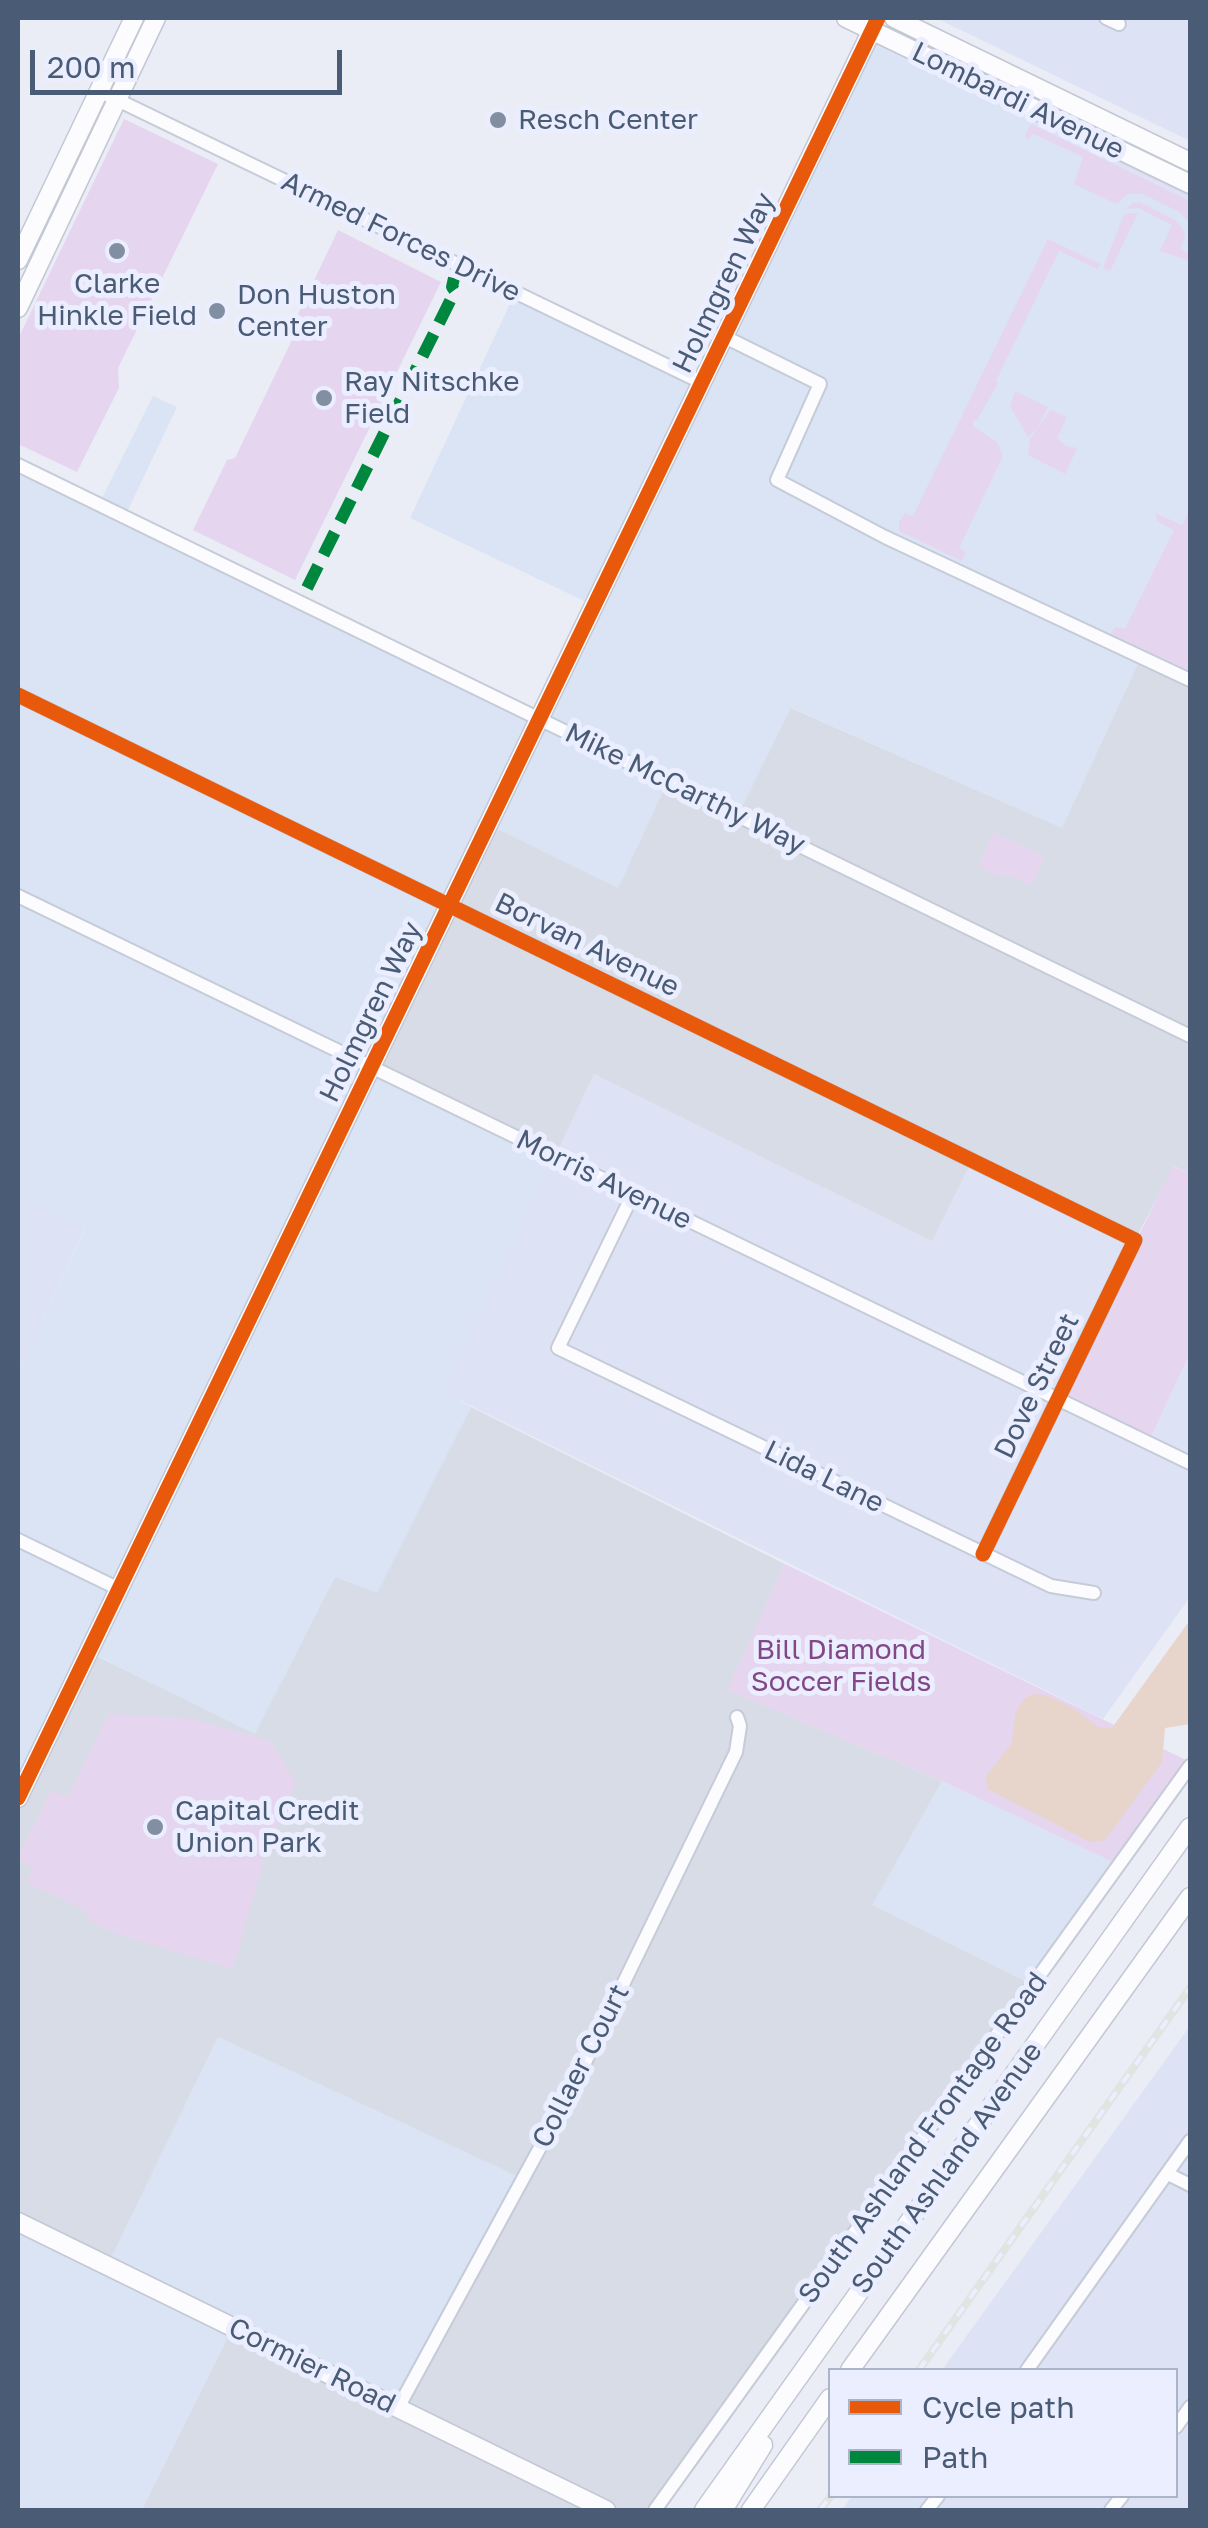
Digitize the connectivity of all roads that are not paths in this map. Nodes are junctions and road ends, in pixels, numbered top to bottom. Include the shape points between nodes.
1 (134, 18) edge
2 (156, 18) edge
3 (846, 18) edge
4 (894, 18) edge
5 (875, 24) edge
6 (108, 96) junction
7 (1190, 162) edge
8 (1190, 184) edge
9 (18, 260) edge
10 (18, 308) edge
11 (726, 337) junction
12 (704, 383) junction
13 (18, 464) edge
14 (1190, 680) edge
15 (18, 695) edge
16 (540, 719) junction
17 (18, 896) edge
18 (450, 906) junction
19 (1190, 1036) edge
20 (372, 1067) junction
21 (633, 1194) junction
22 (1135, 1240) joint
23 (1058, 1400) junction
24 (1190, 1463) edge
25 (18, 1540) edge
26 (984, 1554) junction
27 (119, 1589) junction
28 (1094, 1593) dead end
29 (737, 1716) dead end
30 (1190, 1766) edge
31 (18, 1798) edge
32 (1190, 1827) edge
33 (1190, 1897) edge
34 (1190, 2142) edge
35 (1168, 2174) junction
36 (1190, 2186) edge
37 (18, 2222) edge
38 (851, 2368) edge
39 (1028, 2368) edge
40 (795, 2382) junction
41 (828, 2401) edge
42 (398, 2408) junction
43 (606, 2510) edge
44 (655, 2510) edge
45 (704, 2510) edge
46 (724, 2510) edge
47 (751, 2510) edge

1 - 6 street
2 - 6 street
3 - 5 street, Lombardi Avenue
4 - 7 street, Lombardi Avenue
5 - 8 street, Lombardi Avenue
5 - 11 street, Holmgren Way
6 - 9 street
6 - 10 street
6 - 12 street, Armed Forces Drive
11 - 12 street, Holmgren Way
11 - 14 street via 820,384 777,480
12 - 16 street, Holmgren Way
13 - 16 street, Mike McCarthy Way
15 - 18 street, Borvan Avenue
16 - 18 street, Holmgren Way
16 - 19 street, Mike McCarthy Way
17 - 20 street, Morris Avenue
18 - 20 street, Holmgren Way
18 - 22 street, Borvan Avenue
20 - 21 street, Morris Avenue
20 - 27 street, Holmgren Way
21 - 23 street, Morris Avenue
21 - 26 street, Lida Lane via 558,1348
22 - 23 street, Dove Street
23 - 24 street, Morris Avenue
23 - 26 street, Dove Street
25 - 27 street
26 - 28 street, Lida Lane via 1051,1586
27 - 31 street, Holmgren Way
29 - 42 street, Collaer Court via 736,1752 573,2087
30 - 44 street, South Ashland Frontage Road
32 - 40 street, South Ashland Avenue
33 - 38 street, South Ashland Avenue
34 - 35 street
35 - 36 street
35 - 39 street
37 - 42 street, Cormier Road
40 - 45 street, South Ashland Avenue
40 - 46 street
41 - 47 street
42 - 43 street, Cormier Road

